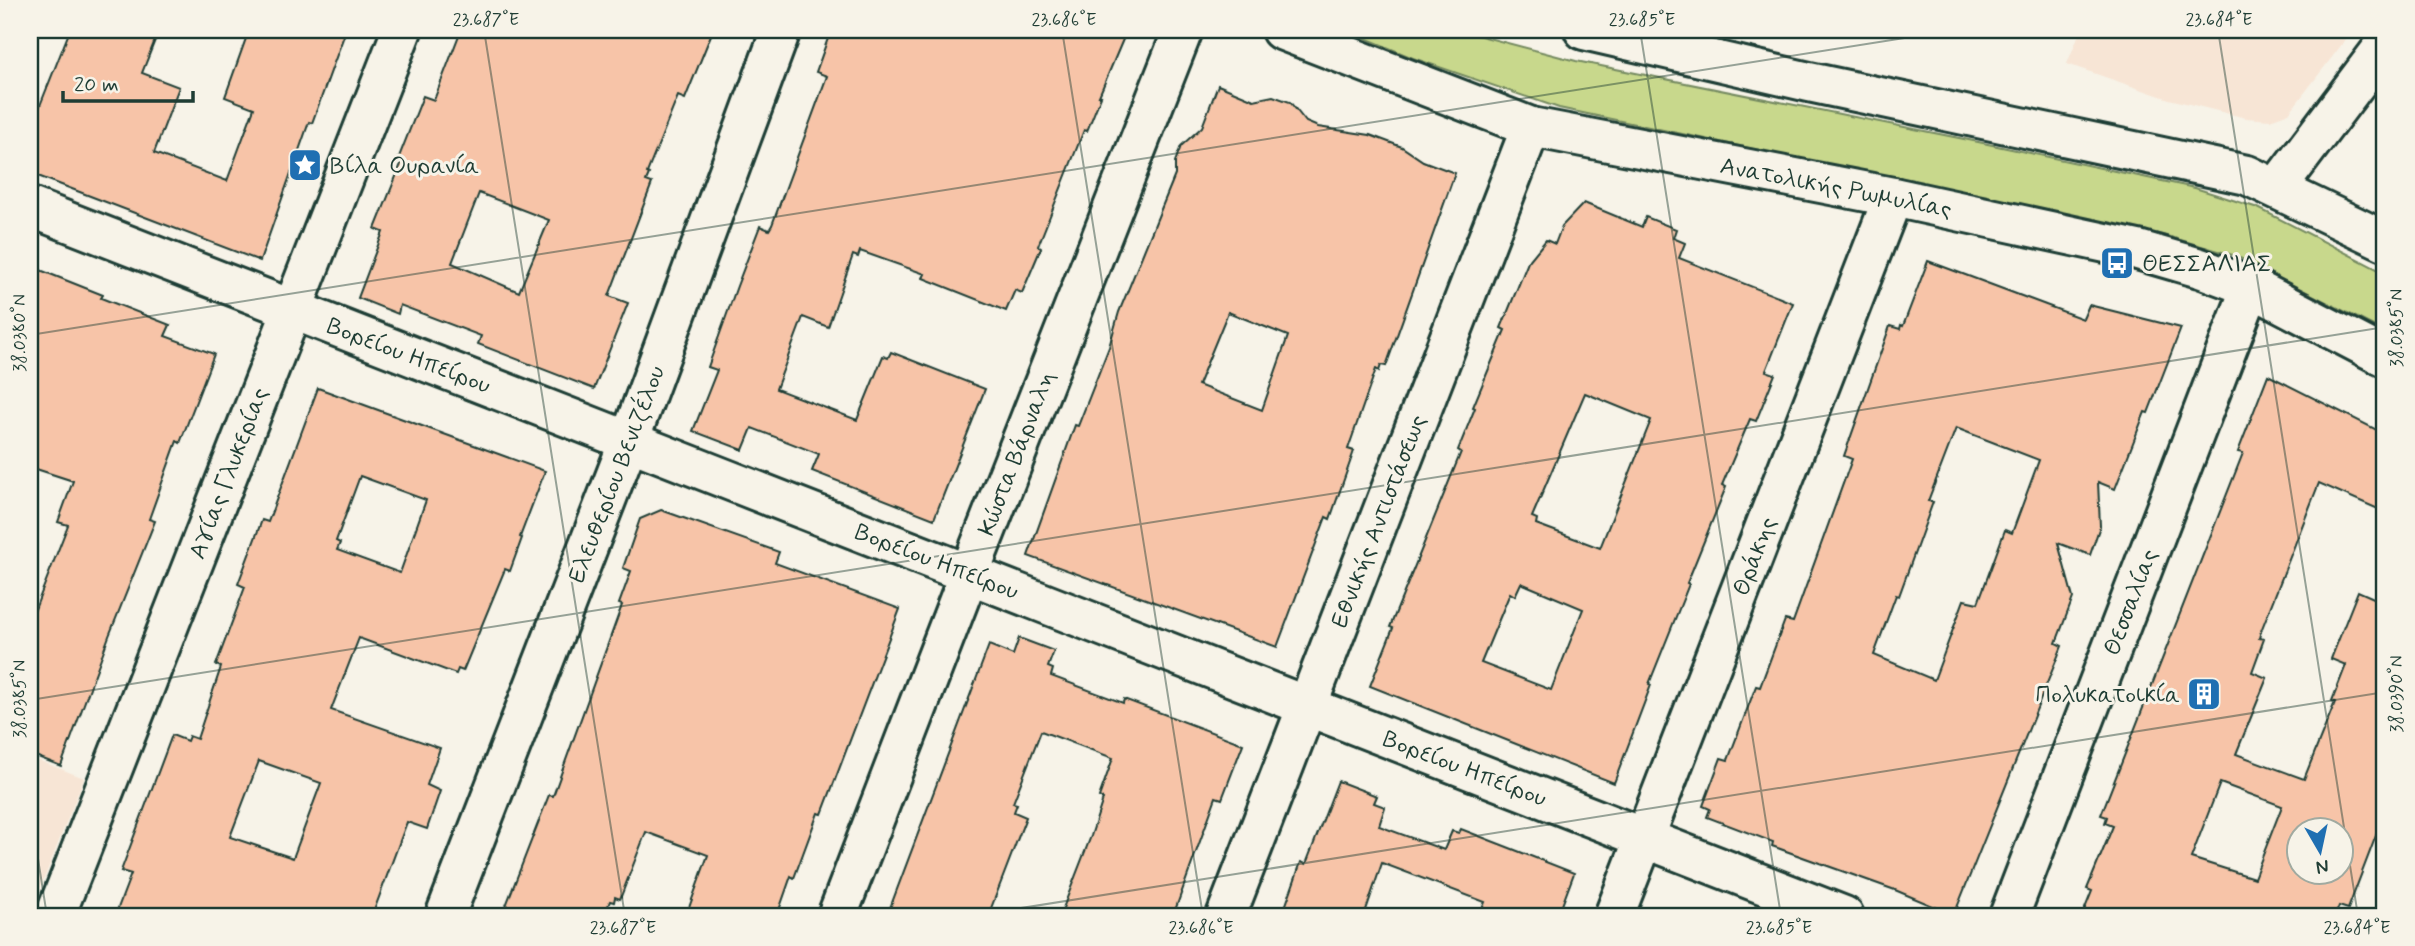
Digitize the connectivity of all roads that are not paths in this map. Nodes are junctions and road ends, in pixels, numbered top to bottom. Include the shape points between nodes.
1 (401, 30) edge
2 (780, 30) edge
3 (1183, 30) edge
4 (1281, 30) edge
5 (1584, 30) edge
6 (2385, 45) edge
7 (1531, 127) junction
8 (2277, 188) junction
9 (1893, 197) junction
10 (30, 207) edge
11 (2385, 241) edge
12 (2251, 288) junction
13 (292, 310) junction
14 (2385, 357) edge
15 (629, 441) junction
16 (969, 574) junction
17 (1306, 706) junction
18 (1645, 839) junction
19 (55, 916) edge
20 (445, 916) edge
21 (837, 916) edge
22 (1226, 916) edge
23 (1614, 916) edge
24 (1844, 916) edge
25 (2009, 916) edge

1 - 13 street, Αγίας Γλυκερίας
2 - 15 street, Ελευθερίου Βενιζέλου
3 - 16 street, Κώστα Βάρναλη
4 - 7 street, Ανατολικής Ρωμυλίας
5 - 8 street via 2247,175
6 - 8 street
7 - 9 street, Ανατολικής Ρωμυλίας
7 - 17 street, Εθνικής Αντιστάσεως
8 - 11 street
9 - 12 street, Ανατολικής Ρωμυλίας via 2138,250
9 - 18 street, Θράκης
10 - 13 street, Βορείου Ηπείρου
12 - 14 street, Ανατολικής Ρωμυλίας
12 - 25 street, Θεσσαλίας
13 - 15 street, Βορείου Ηπείρου
13 - 19 street, Αγίας Γλυκερίας
15 - 16 street, Βορείου Ηπείρου
15 - 20 street, Ελευθερίου Βενιζέλου
16 - 17 street, Βορείου Ηπείρου
16 - 21 street, Κώστα Βάρναλη
17 - 18 street, Βορείου Ηπείρου
17 - 22 street, Εθνικής Αντιστάσεως
18 - 23 street, Θράκης
18 - 24 street, Βορείου Ηπείρου

